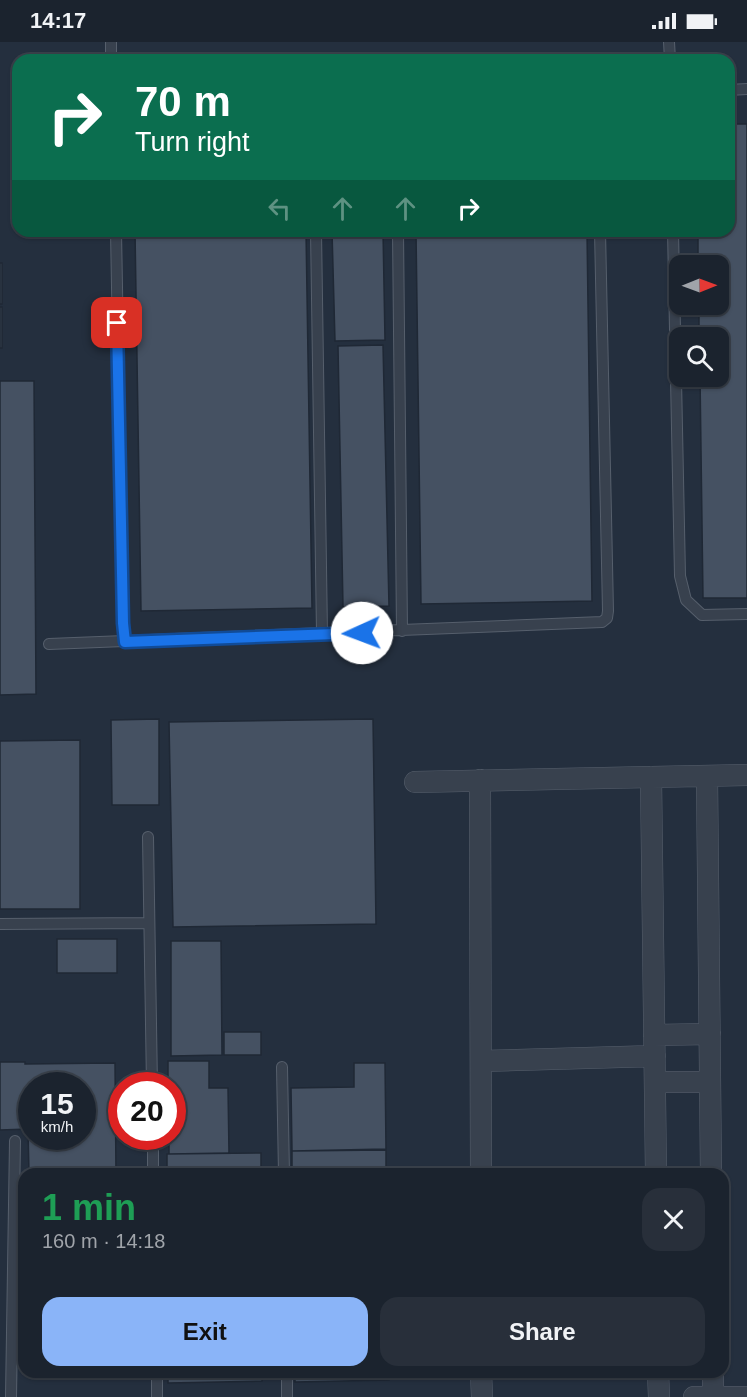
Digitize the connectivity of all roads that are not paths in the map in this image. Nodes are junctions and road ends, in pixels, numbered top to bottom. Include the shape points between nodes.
1 (116, 237) edge
2 (316, 237) edge
3 (398, 237) edge
4 (600, 237) edge
5 (673, 237) edge
6 (747, 614) edge
7 (402, 631) junction
8 (322, 634) junction
9 (125, 642) junction
10 (49, 644) dead end
11 (747, 775) edge
12 (707, 776) junction
13 (651, 777) junction
14 (480, 780) junction
15 (415, 782) dead end
16 (148, 837) dead end
17 (149, 923) junction
18 (0, 924) edge
19 (710, 1034) junction
20 (654, 1035) junction
21 (655, 1056) junction
22 (481, 1061) junction
23 (282, 1066) dead end
24 (152, 1072) edge
25 (655, 1082) junction
26 (710, 1082) junction
27 (15, 1142) dead end
28 (153, 1150) edge
29 (153, 1168) edge
30 (284, 1168) edge
31 (481, 1168) edge
32 (656, 1168) edge
33 (711, 1168) edge
34 (157, 1378) edge
35 (287, 1378) edge
36 (482, 1378) edge
37 (658, 1378) edge
38 (713, 1378) edge
39 (11, 1397) edge
40 (157, 1397) edge
41 (287, 1397) edge
42 (482, 1397) edge
43 (659, 1397) edge
44 (694, 1397) edge
45 (713, 1397) edge
46 (747, 1397) edge

1 - 9 lane
2 - 8 lane
3 - 7 lane
4 - 7 lane via 607,618 598,623
5 - 6 lane via 680,576 686,600 702,615
7 - 8 lane
8 - 9 lane
9 - 10 lane
11 - 12 street
12 - 13 street
12 - 19 street
13 - 14 street
13 - 20 street
14 - 15 street
14 - 22 street
16 - 17 lane
17 - 18 lane
17 - 24 lane
19 - 20 street
19 - 26 street
20 - 21 street
21 - 22 street
21 - 25 street
22 - 31 street
23 - 30 lane
25 - 26 street
25 - 32 street
26 - 33 street
27 - 39 lane
28 - 29 lane
34 - 40 lane
35 - 41 lane
36 - 42 street
37 - 43 street
38 - 45 street
44 - 45 street
45 - 46 street

